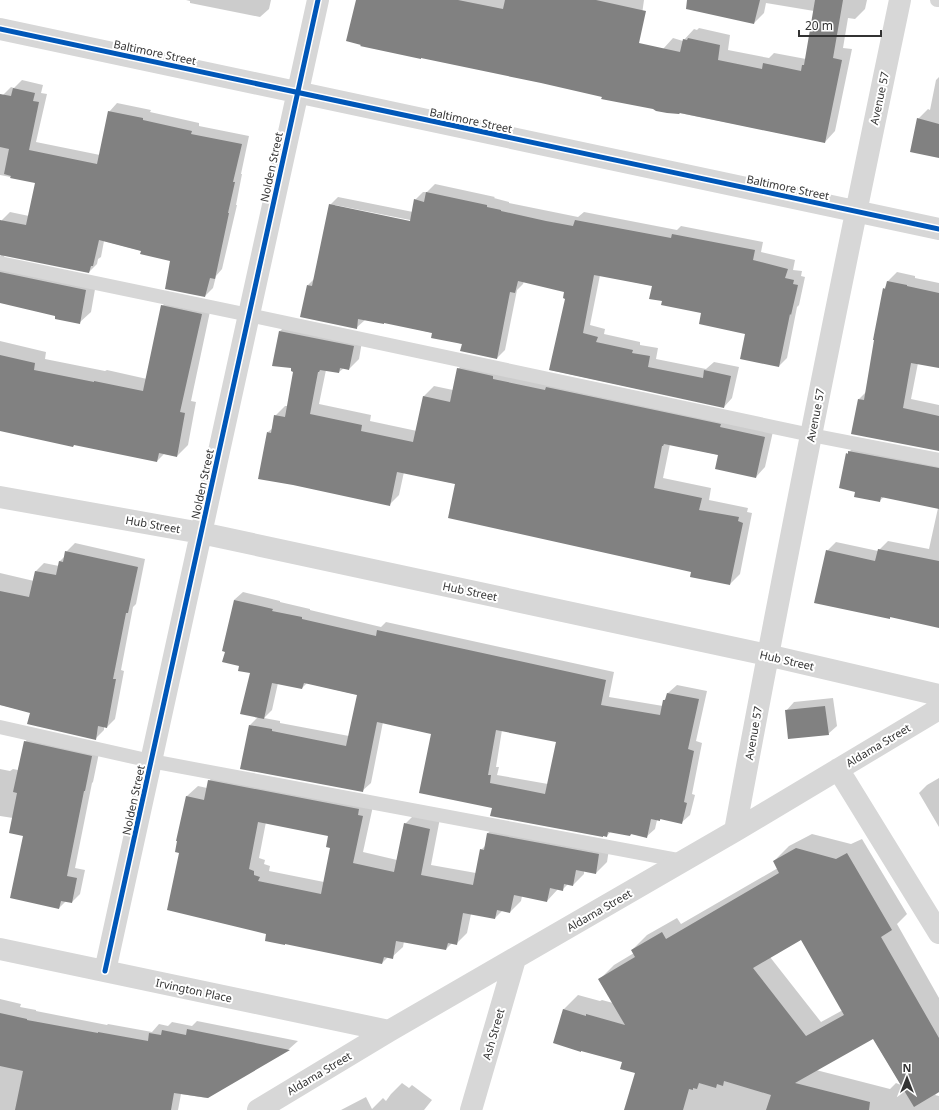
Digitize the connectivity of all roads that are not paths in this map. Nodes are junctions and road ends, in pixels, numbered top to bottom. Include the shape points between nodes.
1 (318, 0) edge
2 (900, 0) edge
3 (0, 29) edge
4 (298, 93) junction
5 (856, 211) junction
6 (939, 229) edge
7 (0, 263) edge
8 (249, 315) junction
9 (811, 435) junction
10 (939, 460) edge
11 (0, 497) edge
12 (201, 533) junction
13 (767, 655) junction
14 (939, 694) edge
15 (939, 709) edge
16 (0, 727) edge
17 (151, 761) junction
18 (838, 769) junction
19 (735, 832) junction
20 (683, 861) junction
21 (939, 933) edge
22 (0, 949) edge
23 (515, 959) junction
24 (106, 971) junction
25 (389, 1031) junction
26 (258, 1110) edge
27 (471, 1110) edge

1 - 4 street, Nolden Street
2 - 5 street, Avenue 57
3 - 4 street, Baltimore Street
4 - 5 street, Baltimore Street
4 - 8 street, Nolden Street
5 - 6 street, Baltimore Street
5 - 9 street, Avenue 57
7 - 8 lane
8 - 9 lane
8 - 12 street, Nolden Street
9 - 10 lane
9 - 13 street, Avenue 57
11 - 12 street, Hub Street
12 - 13 street, Hub Street
12 - 17 street, Nolden Street
13 - 14 street, Hub Street
13 - 19 street, Avenue 57
15 - 18 street, Aldama Street
16 - 17 lane
17 - 20 lane
17 - 24 street, Nolden Street
18 - 19 street, Aldama Street
18 - 21 street
19 - 20 street, Aldama Street
20 - 23 street, Aldama Street
22 - 24 street, Irvington Place
23 - 25 street, Aldama Street
23 - 27 street, Ash Street
24 - 25 street, Irvington Place
25 - 26 street, Aldama Street

